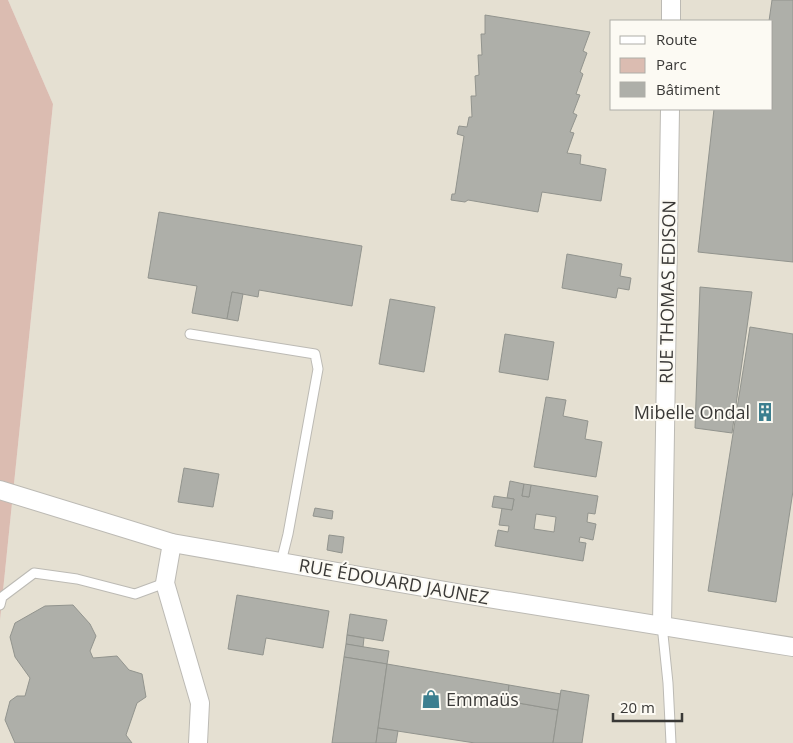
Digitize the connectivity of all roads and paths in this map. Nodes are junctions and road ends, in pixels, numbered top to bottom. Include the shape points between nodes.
1 (672, 0) edge
2 (671, 20) edge
3 (670, 110) edge
4 (190, 334) dead end
5 (0, 490) edge
6 (172, 543) junction
7 (281, 562) junction
8 (165, 583) junction
9 (0, 605) edge
10 (662, 626) junction
11 (793, 647) edge
12 (198, 743) edge
13 (671, 743) edge

1 - 2 street
3 - 10 street, RUE THOMAS EDISON
4 - 7 lane via 315,354 318,369
5 - 6 street, RUE ÉDOUARD JAUNEZ
6 - 7 street, RUE ÉDOUARD JAUNEZ
6 - 8 street
7 - 10 street, RUE ÉDOUARD JAUNEZ
8 - 9 lane via 135,594 77,579 34,573 2,597
8 - 12 street via 200,703
10 - 11 street, RUE ÉDOUARD JAUNEZ
10 - 13 lane

